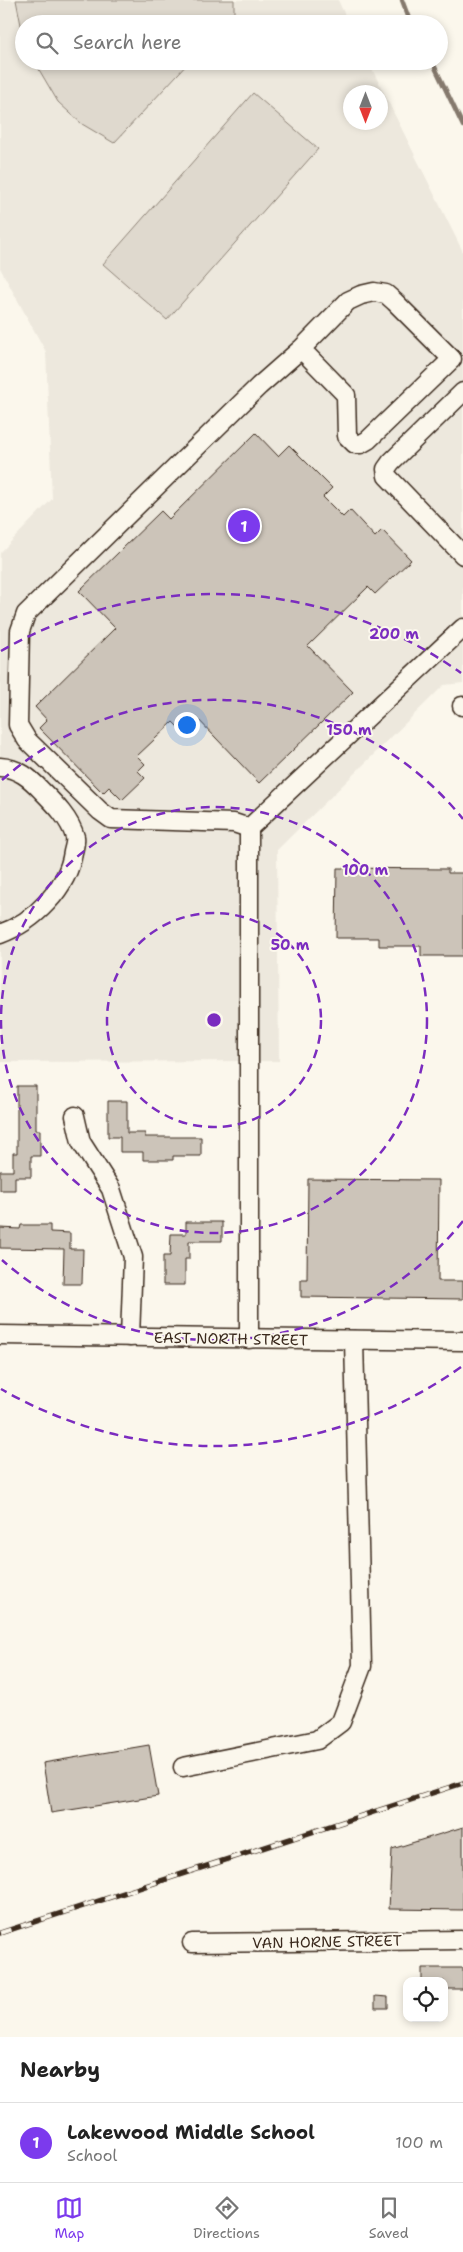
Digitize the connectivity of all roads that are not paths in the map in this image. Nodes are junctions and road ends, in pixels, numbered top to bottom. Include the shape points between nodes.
1 (301, 349) junction
2 (458, 365) edge
3 (463, 392) edge
4 (463, 555) edge
5 (463, 628) edge
6 (0, 767) edge
7 (249, 828) junction
8 (0, 934) edge
9 (76, 1116) dead end
10 (0, 1336) edge
11 (130, 1337) junction
12 (249, 1339) junction
13 (354, 1340) junction
14 (463, 1341) edge
15 (183, 1767) dead end
16 (463, 1940) edge
17 (192, 1943) dead end

1 - 2 street via 348,301 374,292 386,294
1 - 2 street via 346,394 347,436 355,444 368,440
1 - 7 street via 259,386 26,614 20,631 18,725 27,740 100,811 111,819 234,823
3 - 4 street via 386,469 387,476
5 - 7 street
6 - 8 street via 9,767 28,776 64,815 76,838 71,865 60,887 36,913 12,930
7 - 12 street
9 - 11 street via 81,1142 111,1189 133,1257
10 - 11 street, EAST NORTH STREET
11 - 12 street, EAST NORTH STREET
12 - 13 street, EAST NORTH STREET
13 - 14 street, EAST NORTH STREET
13 - 15 street via 362,1666 341,1722 317,1740
16 - 17 street, VAN HORNE STREET

